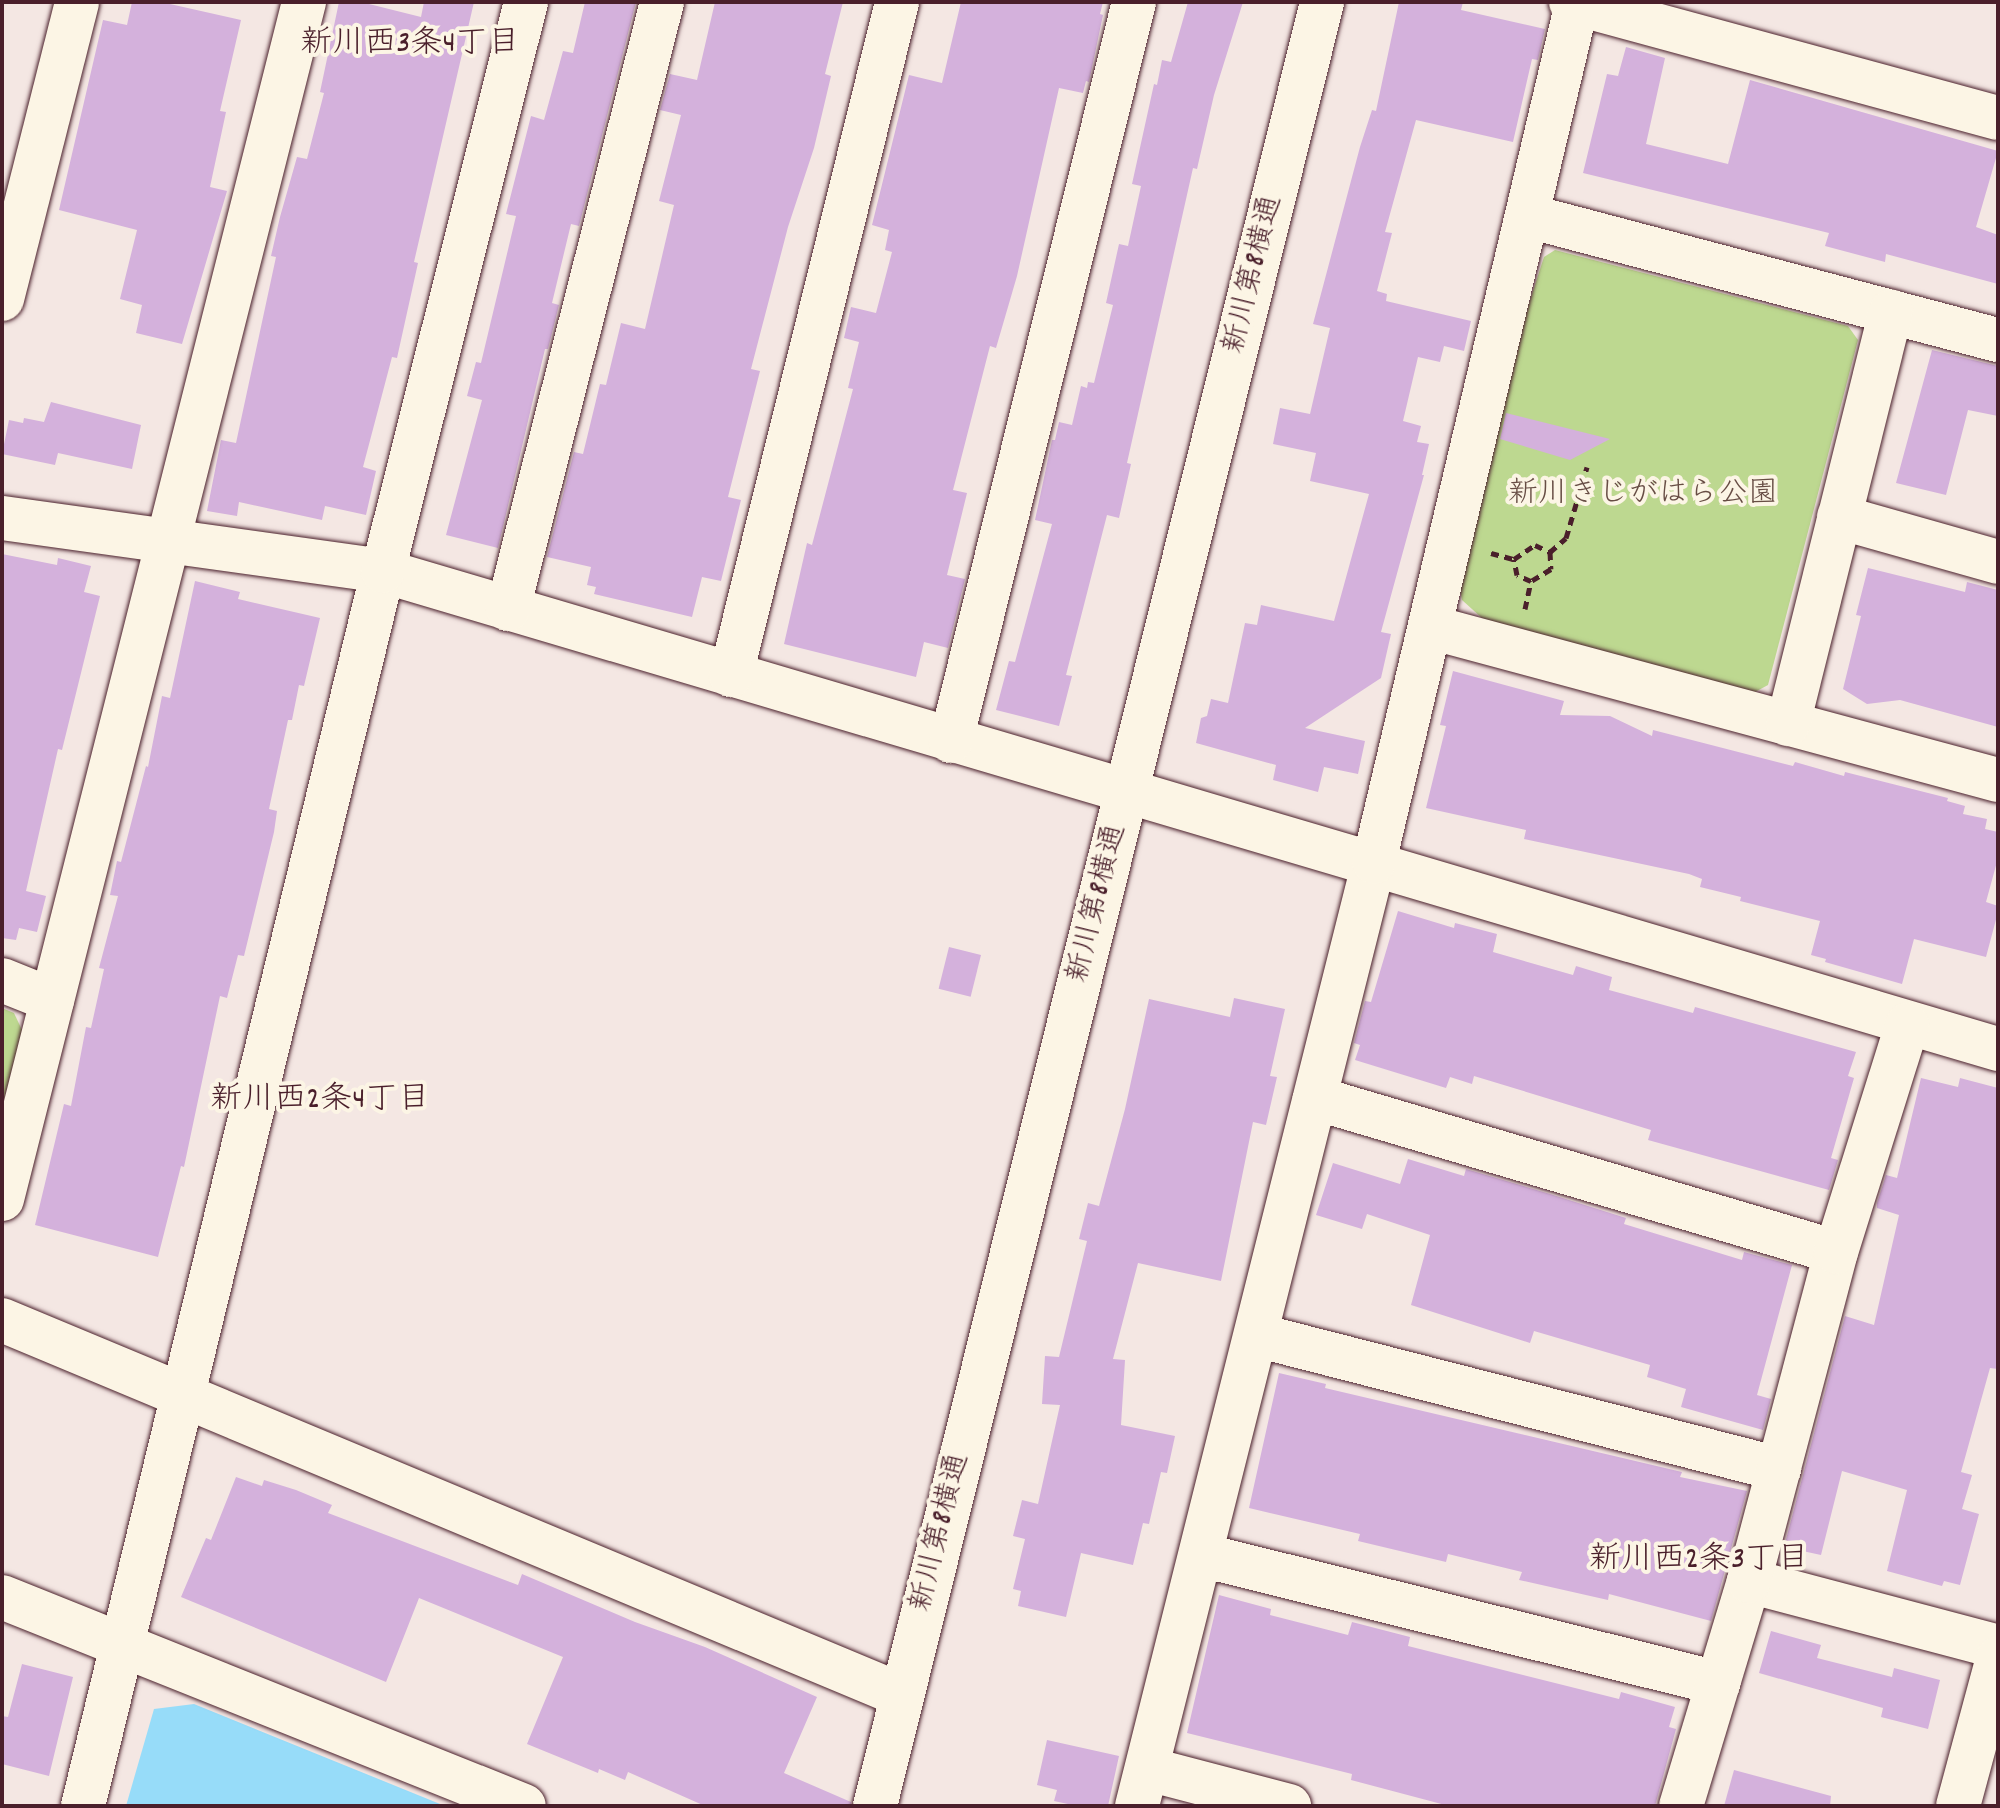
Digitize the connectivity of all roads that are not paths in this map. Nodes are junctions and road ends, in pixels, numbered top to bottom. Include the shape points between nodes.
1 (77, 2) edge
2 (304, 2) edge
3 (526, 2) edge
4 (662, 2) edge
5 (897, 2) edge
6 (1134, 2) edge
7 (1322, 2) edge
8 (1574, 3) edge
9 (1998, 118) edge
10 (1528, 216) junction
11 (2, 299) edge
12 (1891, 312) junction
13 (1998, 340) edge
14 (1839, 517) junction
15 (2, 518) edge
16 (165, 542) junction
17 (1998, 562) edge
18 (383, 571) junction
19 (508, 609) junction
20 (1430, 627) junction
21 (731, 675) junction
22 (1788, 724) junction
23 (951, 741) junction
24 (1998, 780) edge
25 (1127, 793) junction
26 (1374, 862) junction
27 (2, 980) edge
28 (52, 1000) junction
29 (1907, 1025) junction
30 (1998, 1049) edge
31 (1315, 1098) junction
32 (2, 1199) edge
33 (1836, 1252) junction
34 (2, 1320) edge
35 (1256, 1335) junction
36 (184, 1394) junction
37 (1779, 1469) junction
38 (1201, 1555) junction
39 (1749, 1581) junction
40 (2, 1597) edge
41 (122, 1646) junction
42 (1998, 1647) edge
43 (1998, 1658) edge
44 (1718, 1683) junction
45 (901, 1695) junction
46 (1142, 1787) edge
47 (83, 1806) edge
48 (524, 1806) edge
49 (875, 1806) edge
50 (1289, 1806) edge
51 (1681, 1806) edge
52 (1958, 1806) edge

1 - 11 street
2 - 16 street
3 - 18 street
4 - 19 street
5 - 21 street
6 - 23 street
7 - 25 street, 新川第8横通
8 - 9 street
8 - 10 street
10 - 12 street
10 - 20 street
12 - 13 street
12 - 14 street
14 - 17 street
14 - 22 street
15 - 16 street
16 - 18 street
16 - 28 street
18 - 19 street
18 - 36 street
19 - 21 street
20 - 22 street
20 - 26 street
21 - 23 street
22 - 24 street
23 - 25 street
25 - 26 street
25 - 45 street, 新川第8横通
26 - 29 street
26 - 31 street
27 - 28 street
28 - 32 street
29 - 30 street
29 - 33 street
31 - 33 street
31 - 35 street
33 - 37 street
34 - 36 street
35 - 37 street
35 - 38 street
36 - 41 street
36 - 45 street
37 - 39 street
38 - 44 street
38 - 46 street
39 - 42 street
39 - 44 street
40 - 41 street
41 - 47 street
41 - 48 street
43 - 52 street
44 - 51 street
45 - 49 street, 新川第8横通
46 - 50 street

